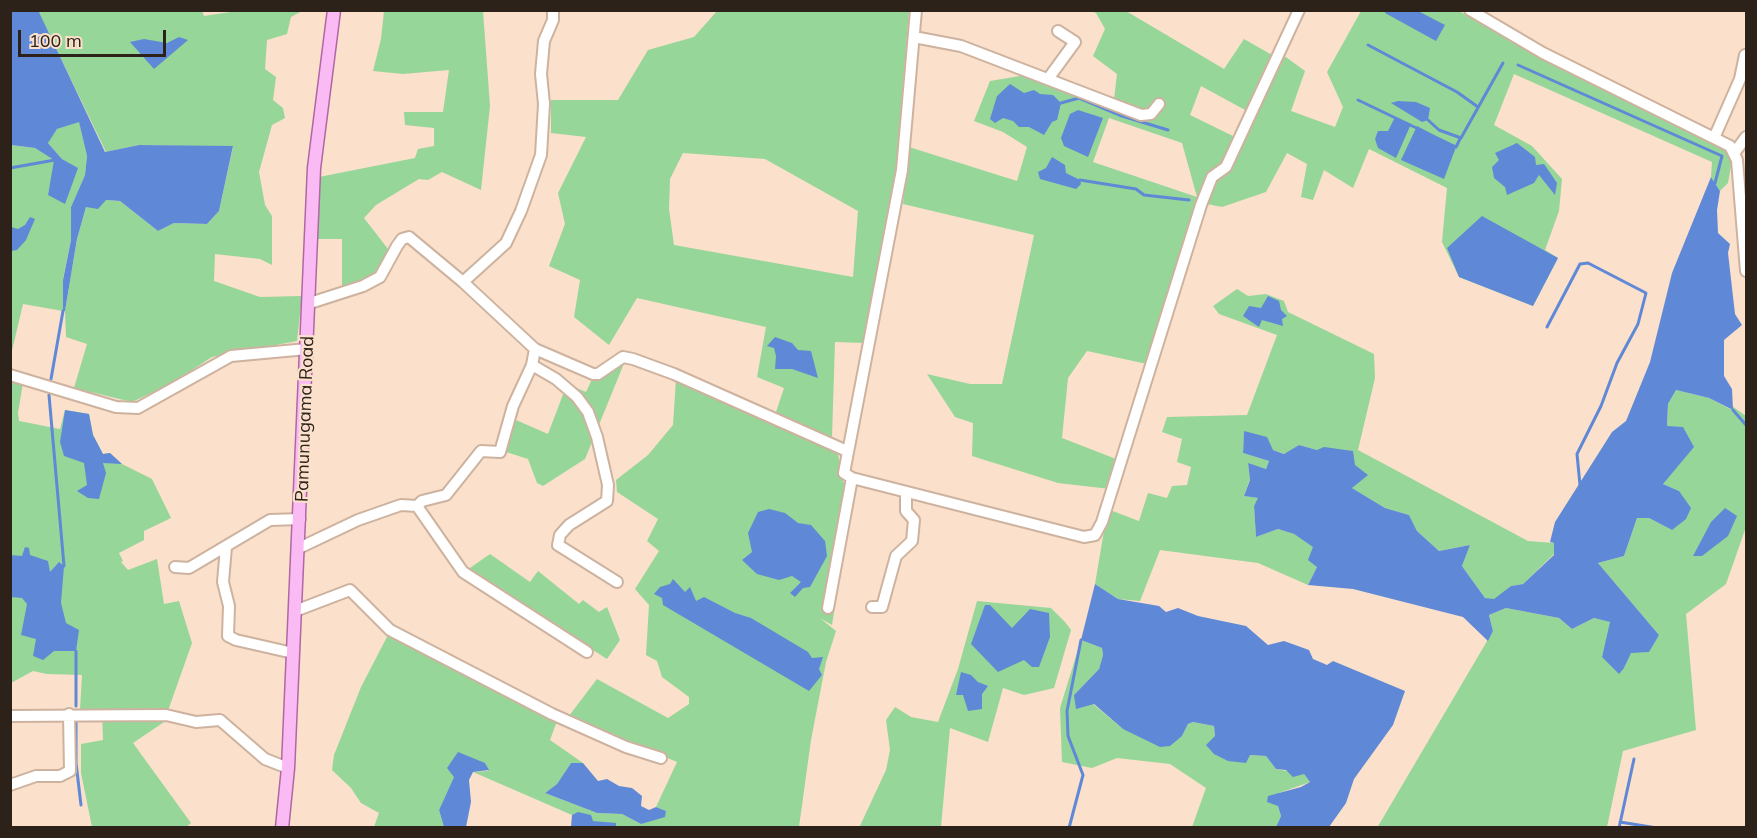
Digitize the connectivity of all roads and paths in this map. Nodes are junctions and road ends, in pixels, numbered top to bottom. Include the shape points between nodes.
1 (334, 10) edge
2 (553, 10) edge
3 (916, 10) edge
4 (1299, 10) edge
5 (1470, 10) edge
6 (1058, 31) dead end
7 (914, 37) junction
8 (1745, 55) edge
9 (1048, 79) junction
10 (1159, 104) dead end
11 (1746, 137) edge
12 (1714, 138) junction
13 (1735, 152) junction
14 (1746, 271) edge
15 (463, 282) junction
16 (310, 303) junction
17 (307, 349) junction
18 (535, 349) junction
19 (532, 365) junction
20 (10, 375) edge
21 (847, 451) junction
22 (852, 478) junction
23 (906, 492) junction
24 (417, 506) junction
25 (300, 519) junction
26 (225, 547) junction
27 (299, 548) junction
28 (175, 567) dead end
29 (617, 582) dead end
30 (872, 607) dead end
31 (828, 608) dead end
32 (295, 611) junction
33 (587, 652) dead end
34 (293, 653) junction
35 (69, 714) junction
36 (10, 716) edge
37 (661, 758) dead end
38 (288, 768) junction
39 (10, 785) edge
40 (282, 828) edge

1 - 16 main road, Pamunugama Road via 314,168 308,266
2 - 15 street via 544,41 541,155 506,243
3 - 7 street
4 - 23 street via 1226,167 1212,177 1201,205 1095,535 1084,537
5 - 12 street via 1543,53
6 - 9 street via 1075,42
7 - 9 street via 961,46
7 - 21 street via 902,171
8 - 12 street via 1740,79
9 - 10 street via 1142,115 1151,114
11 - 13 street
12 - 13 street
13 - 14 street
15 - 16 street via 409,237 402,239 380,277
15 - 18 street
16 - 17 main road, Pamunugama Road
17 - 20 street via 231,356 138,408 116,407
17 - 25 main road, Pamunugama Road
18 - 19 street
18 - 21 street via 593,374 623,357 633,359
19 - 24 street via 513,406 500,452 481,451 446,495
19 - 29 street via 556,379 588,412 608,485 607,501 569,525 558,544
21 - 22 street via 844,473
22 - 23 street
22 - 31 street
23 - 30 street via 906,511 914,520 912,542 896,556 882,607
24 - 27 street via 401,505 357,520
24 - 33 street via 463,572
25 - 26 street via 270,520
25 - 27 main road, Pamunugama Road
26 - 28 street via 189,568
26 - 34 street via 223,582 229,606 228,636
27 - 32 main road, Pamunugama Road
32 - 34 main road, Pamunugama Road
32 - 37 street via 350,590 390,630 552,714
34 - 38 main road, Pamunugama Road
35 - 36 street
35 - 38 street via 220,720 265,759
35 - 39 street via 70,771
38 - 40 main road, Pamunugama Road

